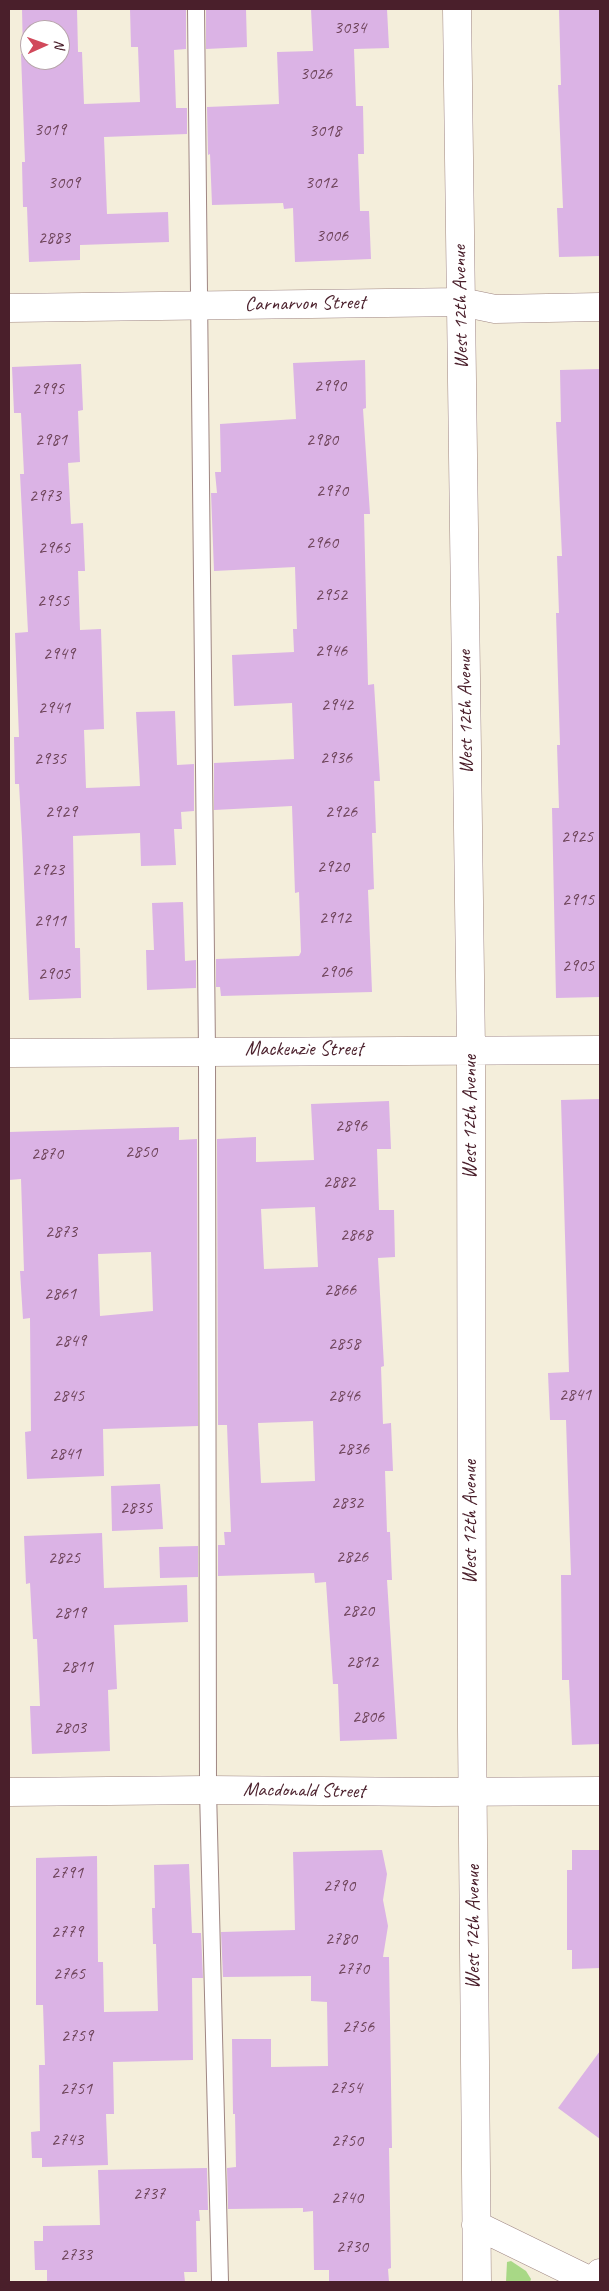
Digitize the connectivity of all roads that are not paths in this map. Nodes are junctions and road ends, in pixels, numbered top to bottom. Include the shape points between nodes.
1 (196, 9) edge
2 (457, 9) edge
3 (461, 302) junction
4 (199, 306) junction
5 (600, 307) edge
6 (9, 308) edge
7 (471, 1050) junction
8 (600, 1050) edge
9 (208, 1051) junction
10 (9, 1053) edge
11 (208, 1790) junction
12 (600, 1791) edge
13 (9, 1792) edge
14 (473, 1792) junction
15 (476, 2225) junction
16 (600, 2273) edge
17 (220, 2282) edge
18 (477, 2282) edge
19 (594, 2282) edge

1 - 4 lane
2 - 3 street, West 12th Avenue
3 - 4 street, Carnarvon Street
3 - 5 street, Carnarvon Street via 495,309
3 - 7 street, West 12th Avenue
4 - 6 street, Carnarvon Street
4 - 9 lane
7 - 8 street, Mackenzie Street
7 - 9 street, Mackenzie Street
7 - 14 street, West 12th Avenue
9 - 10 street, Mackenzie Street
9 - 11 lane
11 - 13 street, Macdonald Street
11 - 14 street, Macdonald Street
11 - 17 lane
12 - 14 street, Macdonald Street
14 - 15 street, West 12th Avenue
15 - 18 street, West 12th Avenue
15 - 19 street
16 - 19 street

